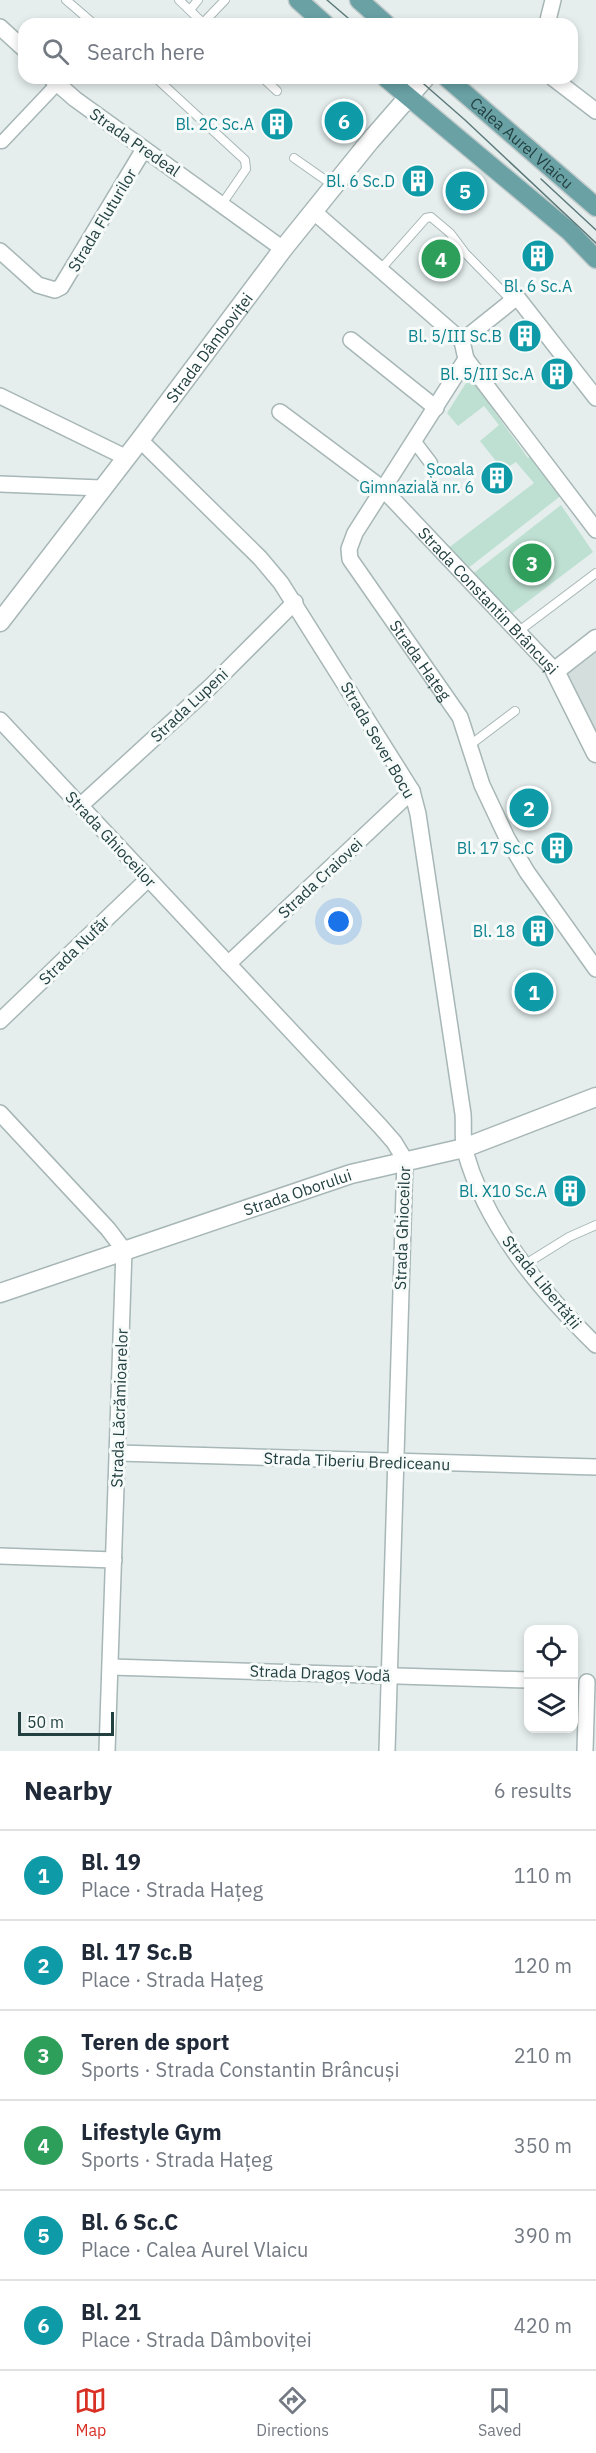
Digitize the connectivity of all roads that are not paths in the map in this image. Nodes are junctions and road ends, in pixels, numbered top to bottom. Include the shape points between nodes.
1 (66, 0) edge
2 (179, 0) edge
3 (198, 0) edge
4 (225, 0) edge
5 (298, 0) edge
6 (359, 0) edge
7 (553, 0) edge
8 (190, 10) junction
9 (87, 18) edge
10 (197, 18) edge
11 (208, 18) edge
12 (318, 18) edge
13 (379, 18) edge
14 (548, 18) edge
15 (0, 27) edge
16 (18, 44) edge
17 (51, 84) edge
18 (58, 84) edge
19 (163, 84) edge
20 (269, 84) edge
21 (393, 84) edge
22 (420, 84) edge
23 (454, 84) edge
24 (561, 84) edge
25 (277, 91) dead end
26 (408, 97) junction
27 (596, 111) edge
28 (2, 142) dead end
29 (144, 148) junction
30 (294, 158) dead end
31 (334, 186) junction
32 (222, 204) junction
33 (596, 207) edge
34 (313, 211) junction
35 (283, 249) junction
36 (0, 251) edge
37 (596, 259) edge
38 (380, 270) junction
39 (517, 297) junction
40 (351, 340) dead end
41 (462, 341) junction
42 (466, 359) junction
43 (0, 396) edge
44 (596, 398) edge
45 (436, 408) junction
46 (280, 412) dead end
47 (140, 440) junction
48 (415, 442) junction
49 (125, 457) junction
50 (431, 463) dead end
51 (0, 484) edge
52 (101, 489) junction
53 (383, 489) junction
54 (596, 530) edge
55 (596, 573) edge
56 (295, 602) junction
57 (0, 622) edge
58 (519, 631) junction
59 (596, 639) edge
60 (555, 671) junction
61 (515, 711) dead end
62 (0, 720) edge
63 (470, 745) junction
64 (596, 753) edge
65 (411, 791) junction
66 (80, 806) junction
67 (148, 879) junction
68 (228, 964) junction
69 (596, 969) edge
70 (0, 1021) edge
71 (596, 1097) edge
72 (0, 1113) edge
73 (464, 1148) junction
74 (405, 1160) junction
75 (596, 1225) edge
76 (124, 1250) junction
77 (524, 1265) junction
78 (0, 1293) edge
79 (596, 1345) edge
80 (118, 1453) junction
81 (394, 1462) junction
82 (596, 1467) edge
83 (0, 1556) edge
84 (114, 1560) junction
85 (111, 1667) junction
86 (390, 1676) junction
87 (524, 1680) edge
88 (585, 1682) edge
89 (107, 1751) edge
90 (387, 1751) edge
91 (585, 1751) edge

1 - 9 lane
2 - 8 lane
3 - 8 lane
4 - 11 lane
5 - 12 main road
6 - 13 main road
7 - 14 street
8 - 10 lane
15 - 16 street
17 - 28 street
18 - 29 street, Strada Predeal
19 - 32 lane via 245,160 246,169
20 - 25 lane
21 - 26 main road
22 - 26 street, Strada Dâmboviței
23 - 33 main road, Calea Aurel Vlaicu
24 - 27 street
26 - 31 street, Strada Dâmboviței
26 - 37 main road via 569,231
29 - 32 street, Strada Predeal
29 - 36 street, Strada Fluturilor via 61,287 54,290 38,285
30 - 31 lane
31 - 34 street, Strada Dâmboviței
32 - 35 street, Strada Predeal
34 - 35 street, Strada Dâmboviței
34 - 38 street
35 - 47 street, Strada Dâmboviței
38 - 39 lane via 430,217 450,233 509,298
38 - 41 street
39 - 41 street
39 - 44 street
40 - 45 street
41 - 42 street
42 - 45 street, Strada Hațeg
42 - 54 street
43 - 49 street
45 - 48 street, Strada Hațeg
46 - 53 street, Strada Constantin Brâncuși
47 - 49 street, Strada Dâmboviței
47 - 56 street, Strada Sever Bocu via 260,558
48 - 50 street
48 - 53 street, Strada Hațeg
49 - 52 street, Strada Dâmboviței
51 - 52 street
52 - 57 street, Strada Dâmboviței
53 - 58 street, Strada Constantin Brâncuși
53 - 63 street, Strada Hațeg via 351,542 350,559 454,706
55 - 58 lane
56 - 65 street, Strada Sever Bocu
56 - 66 street, Strada Lupeni via 210,687
58 - 60 street, Strada Constantin Brâncuși
59 - 60 street
60 - 64 street, Strada Constantin Brâncuși
61 - 63 lane
62 - 66 street, Strada Ghioceilor
63 - 69 street, Strada Hațeg via 482,785 526,872
65 - 68 street, Strada Craiovei
65 - 73 street, Strada Sever Bocu via 418,814 462,1106
66 - 67 street, Strada Ghioceilor
67 - 68 street, Strada Ghioceilor
67 - 70 street, Strada Nufăr
68 - 74 street, Strada Ghioceilor via 380,1126
71 - 73 street, Strada Oborului
72 - 76 street
73 - 74 street, Strada Oborului
73 - 77 street, Strada Libertății via 491,1214
74 - 76 street, Strada Oborului via 351,1174
74 - 81 street, Strada Ghioceilor
75 - 77 lane
76 - 78 street, Strada Oborului
76 - 80 street, Strada Lăcrămioarelor
77 - 79 street, Strada Libertății
80 - 81 street, Strada Tiberiu Brediceanu
80 - 84 street, Strada Lăcrămioarelor
81 - 82 street, Strada Tiberiu Brediceanu
81 - 86 street, Strada Ghioceilor
83 - 84 street
84 - 85 street, Strada Lăcrămioarelor
85 - 86 street, Strada Dragoș Vodă
85 - 89 street, Strada Lăcrămioarelor
86 - 87 street, Strada Dragoș Vodă
86 - 90 street, Strada Ghioceilor
88 - 91 street

